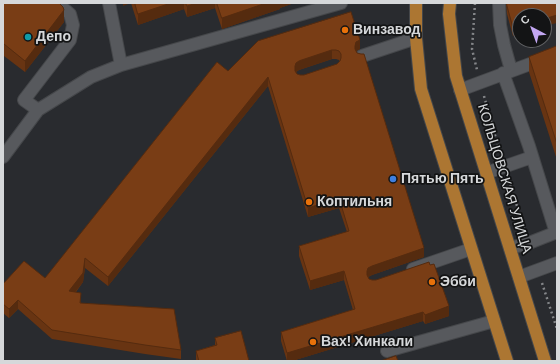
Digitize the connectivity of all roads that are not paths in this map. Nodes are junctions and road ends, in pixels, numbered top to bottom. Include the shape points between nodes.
1 (57, 3) edge
2 (108, 3) edge
3 (340, 3) edge
4 (416, 3) edge
5 (450, 3) edge
6 (499, 3) edge
7 (416, 38) junction
8 (557, 54) edge
9 (362, 56) edge
10 (121, 65) junction
11 (507, 72) junction
12 (460, 90) junction
13 (38, 110) junction
14 (3, 157) edge
15 (532, 157) junction
16 (486, 174) junction
17 (556, 232) edge
18 (510, 248) junction
19 (471, 249) junction
20 (557, 263) edge
21 (401, 273) edge
22 (519, 277) junction
23 (494, 321) junction
24 (388, 351) dead end
25 (507, 361) edge
26 (545, 361) edge

1 - 13 lane via 70,14 73,25 70,40 24,100
2 - 10 lane
3 - 10 lane
4 - 7 main road
5 - 12 main road, КОЛЬЦОВСКАЯ УЛИЦА via 456,76
6 - 11 lane
7 - 9 lane
7 - 19 main road via 421,89
8 - 11 lane
10 - 13 lane via 91,77
11 - 12 lane
11 - 15 lane
12 - 16 main road, КОЛЬЦОВСКАЯ УЛИЦА
13 - 14 lane
15 - 16 lane
15 - 17 lane
16 - 18 main road, КОЛЬЦОВСКАЯ УЛИЦА
17 - 18 lane
18 - 22 main road, КОЛЬЦОВСКАЯ УЛИЦА
19 - 21 lane
19 - 23 main road
20 - 22 lane
22 - 26 main road, КОЛЬЦОВСКАЯ УЛИЦА
23 - 24 lane
23 - 25 main road

